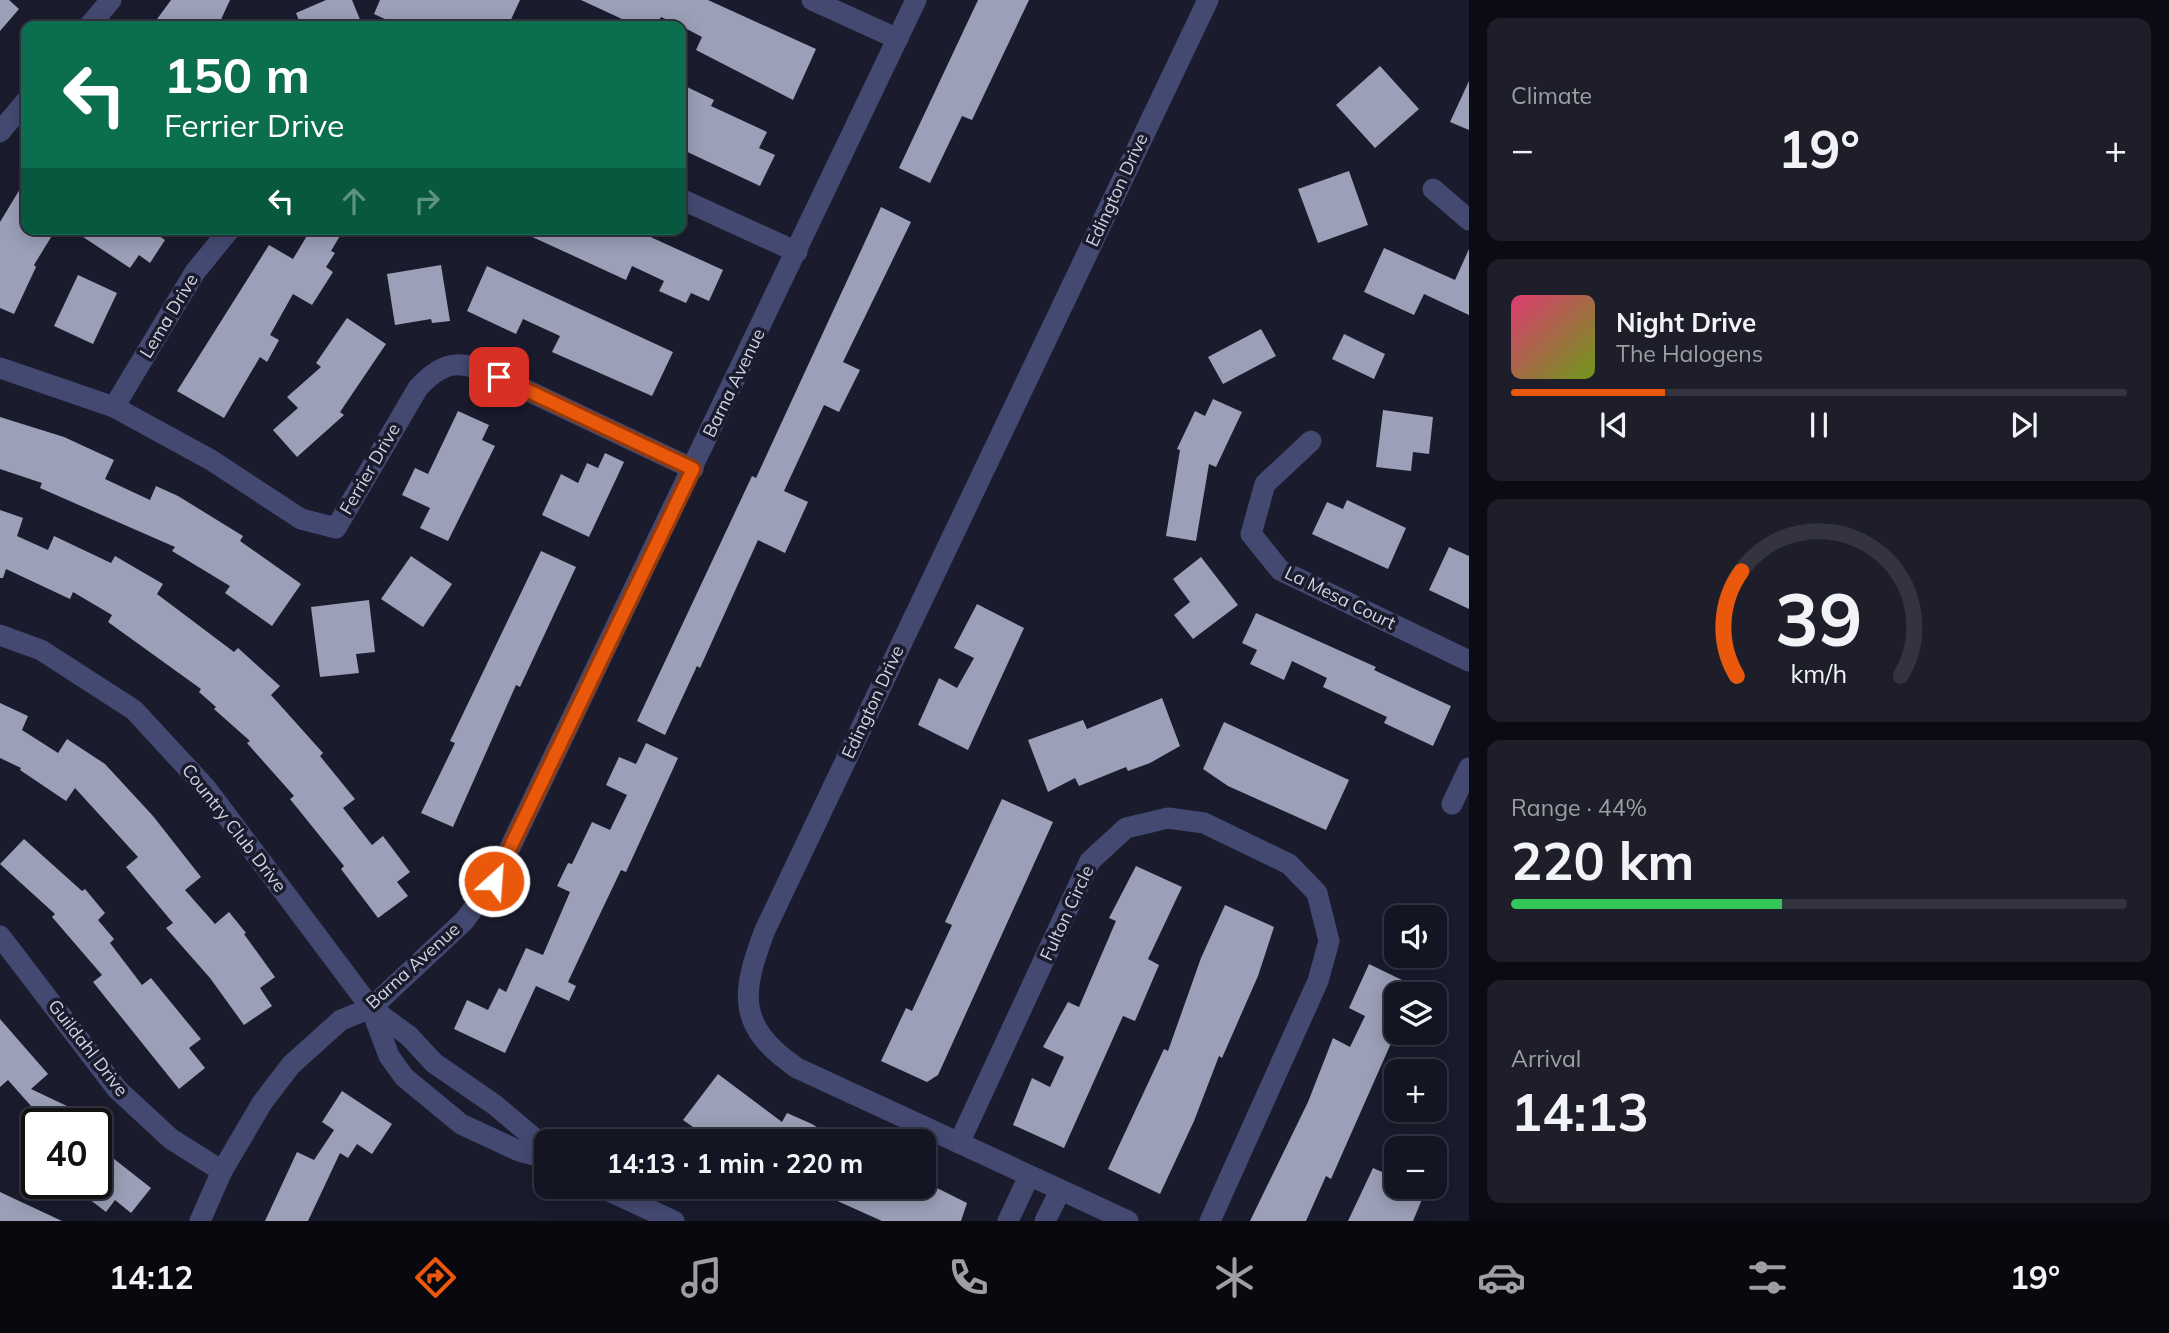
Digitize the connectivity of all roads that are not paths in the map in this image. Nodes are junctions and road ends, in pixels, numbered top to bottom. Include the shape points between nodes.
1 (111, 0) edge
2 (812, 0) edge
3 (916, 0) edge
4 (1208, 0) edge
5 (93, 21) edge
6 (898, 39) junction
7 (21, 107) edge
8 (0, 132) edge
9 (1433, 189) dead end
10 (686, 201) edge
11 (1469, 220) edge
12 (225, 235) edge
13 (797, 252) junction
14 (0, 368) edge
15 (114, 407) junction
16 (1311, 441) dead end
17 (693, 469) junction
18 (0, 635) edge
19 (1469, 662) edge
20 (1469, 768) edge
21 (1452, 804) dead end
22 (0, 936) edge
23 (372, 1008) junction
24 (534, 1138) edge
25 (959, 1143) junction
26 (534, 1154) edge
27 (222, 1171) junction
28 (1028, 1176) junction
29 (1060, 1191) junction
30 (626, 1199) edge
31 (200, 1221) edge
32 (674, 1221) edge
33 (1008, 1221) edge
34 (1045, 1221) edge
35 (1128, 1221) edge
36 (1210, 1221) edge

1 - 5 street
2 - 6 street
3 - 6 street, Barna Avenue
4 - 25 street, Edington Drive via 776,904 749,970 746,998 754,1024 771,1050 797,1068
6 - 13 street, Barna Avenue
7 - 8 street
9 - 11 street
10 - 13 street
12 - 15 street, Lema Drive via 195,272
13 - 17 street, Barna Avenue
14 - 15 street, Ferrier Drive
15 - 17 street, Ferrier Drive via 211,460 301,519 336,528 418,388 433,372 454,363 477,367
16 - 19 street, La Mesa Court via 1265,484 1251,534 1280,570
17 - 23 street, Barna Avenue via 494,881 464,921
18 - 23 street, Country Club Drive via 41,650 134,710 206,788
20 - 21 street
22 - 27 street, Guildahl Drive via 117,1089 171,1139
23 - 24 street, Country Club Drive via 409,1036 434,1063
23 - 26 street, Country Club Drive via 389,1056 404,1077 461,1124
23 - 27 street, Barna Avenue via 341,1020 291,1065 262,1103
25 - 28 street, Edington Drive
25 - 36 street, Fulton Circle via 1090,861 1126,828 1168,818 1204,823 1289,864 1317,893 1329,941 1318,981
27 - 31 street, Barna Avenue
28 - 29 street, Edington Drive
28 - 33 street
29 - 34 street
29 - 35 street, Edington Drive
30 - 32 street

